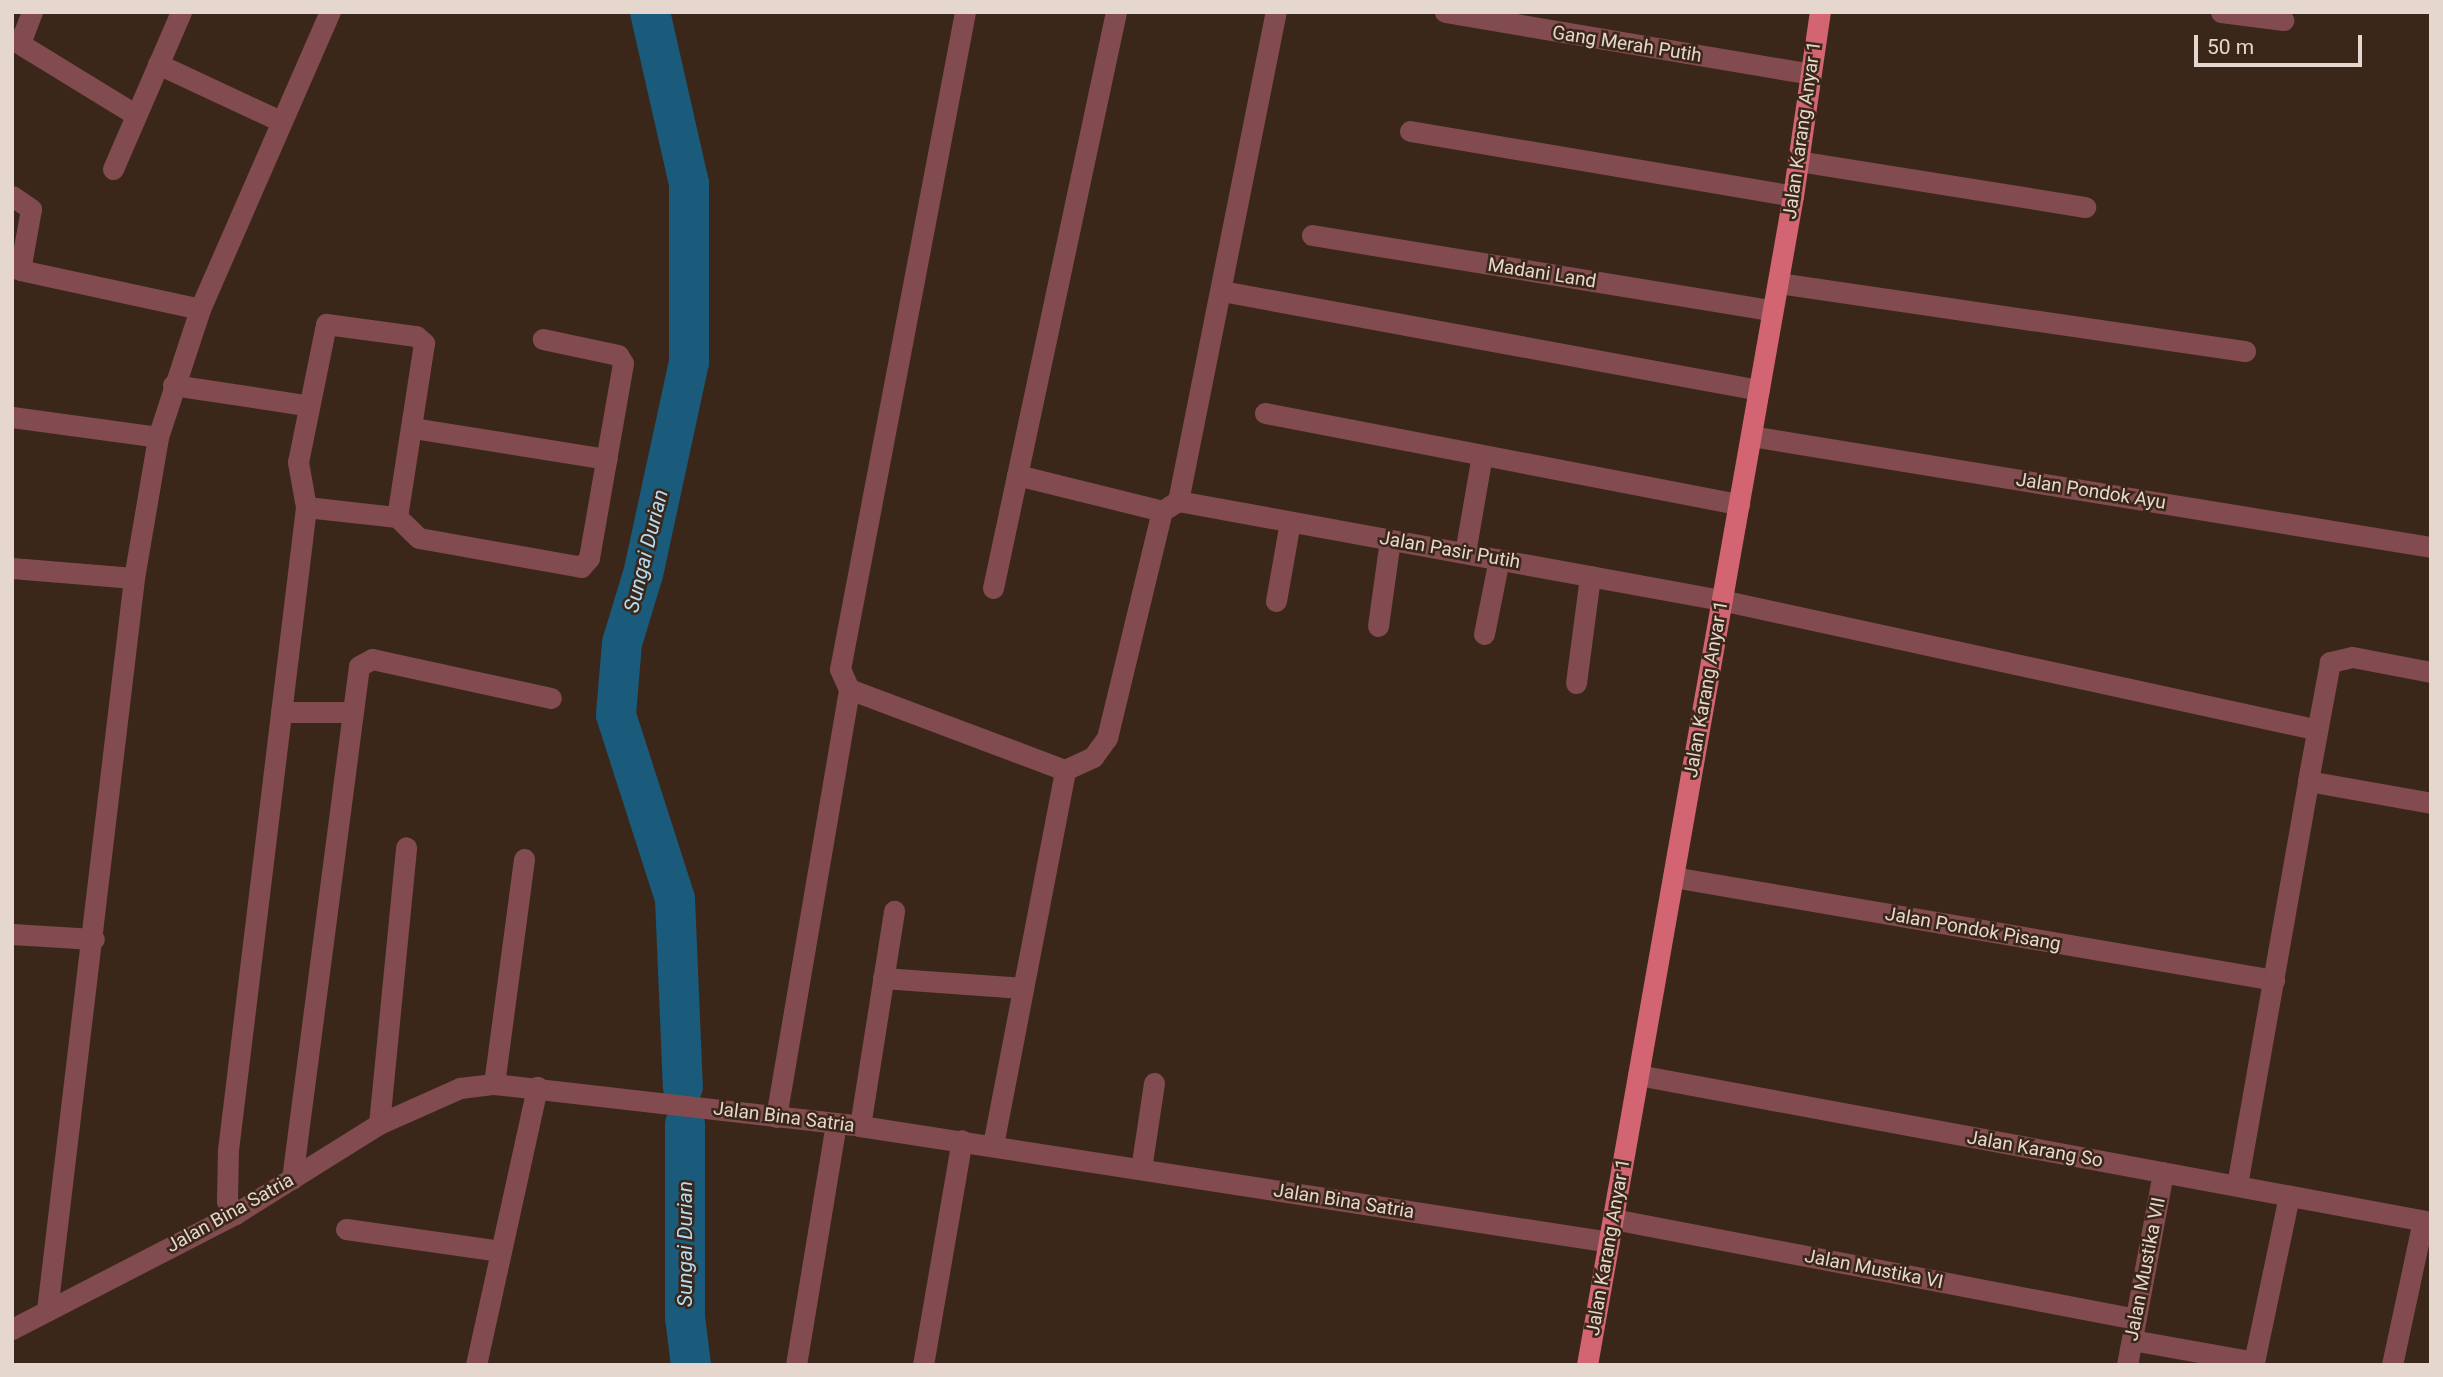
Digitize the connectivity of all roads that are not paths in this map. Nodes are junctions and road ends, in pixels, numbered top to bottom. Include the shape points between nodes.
1 (33, 12) edge
2 (181, 12) edge
3 (330, 12) edge
4 (965, 12) edge
5 (1116, 12) edge
6 (1276, 12) edge
7 (1445, 12) edge
8 (1820, 12) edge
9 (2221, 12) edge
10 (2283, 20) dead end
11 (16, 41) edge
12 (158, 64) junction
13 (1810, 74) junction
14 (136, 115) junction
15 (280, 121) junction
16 (1410, 131) dead end
17 (1798, 161) junction
18 (113, 169) dead end
19 (12, 196) edge
20 (1793, 197) junction
21 (2085, 207) dead end
22 (1312, 235) dead end
23 (16, 270) edge
24 (1777, 283) junction
25 (1222, 291) junction
26 (200, 309) junction
27 (1773, 310) junction
28 (543, 339) dead end
29 (2245, 351) dead end
30 (173, 385) junction
31 (1759, 390) junction
32 (306, 405) junction
33 (1265, 413) dead end
34 (12, 417) edge
35 (413, 428) junction
36 (1751, 436) junction
37 (158, 437) junction
38 (1482, 455) junction
39 (607, 459) junction
40 (1017, 475) junction
41 (1739, 504) junction
42 (1170, 506) junction
43 (306, 507) junction
44 (397, 517) junction
45 (1290, 522) junction
46 (1390, 540) junction
47 (2431, 547) edge
48 (1465, 553) junction
49 (1499, 559) junction
50 (12, 568) edge
51 (1590, 576) junction
52 (134, 579) junction
53 (993, 588) dead end
54 (1721, 600) junction
55 (1276, 601) dead end
56 (1378, 626) dead end
57 (1484, 634) dead end
58 (2431, 672) edge
59 (1576, 683) dead end
60 (849, 689) junction
61 (551, 698) dead end
62 (281, 712) junction
63 (349, 712) junction
64 (2314, 729) junction
65 (1065, 770) junction
66 (2308, 781) junction
67 (2431, 803) edge
68 (406, 848) dead end
69 (524, 859) dead end
70 (1673, 877) junction
71 (894, 911) dead end
72 (12, 934) edge
73 (94, 939) junction
74 (883, 978) junction
75 (2274, 980) junction
76 (1021, 988) junction
77 (1638, 1075) junction
78 (1154, 1083) dead end
79 (494, 1084) junction
80 (537, 1087) junction
81 (776, 1117) junction
82 (836, 1123) junction
83 (379, 1124) junction
84 (860, 1126) junction
85 (961, 1140) junction
86 (993, 1145) junction
87 (1141, 1169) junction
88 (2163, 1172) junction
89 (292, 1179) junction
90 (2237, 1185) junction
91 (2289, 1196) junction
92 (235, 1214) junction
93 (1613, 1219) junction
94 (2427, 1222) edge
95 (346, 1229) dead end
96 (1609, 1242) junction
97 (500, 1251) junction
98 (47, 1310) junction
99 (12, 1329) edge
100 (2134, 1329) junction
101 (1590, 1364) edge
102 (2253, 1364) edge
103 (476, 1365) edge
104 (796, 1365) edge
105 (923, 1365) edge
106 (2127, 1365) edge
107 (2392, 1365) edge

1 - 11 street
2 - 12 street
3 - 15 street
4 - 60 street via 840,644 840,669
5 - 40 street
6 - 25 street
7 - 13 street, Gang Merah Putih
8 - 13 main road, Jalan Karang Anyar 1
9 - 10 street
11 - 14 street
12 - 14 street
12 - 15 street
13 - 17 main road, Jalan Karang Anyar 1
14 - 18 street
15 - 26 street
16 - 20 street
17 - 20 main road, Jalan Karang Anyar 1
17 - 21 street
19 - 23 street via 31,209
20 - 24 main road, Jalan Karang Anyar 1
22 - 27 street, Madani Land
23 - 26 street
24 - 27 main road, Jalan Karang Anyar 1
24 - 29 street
25 - 31 street
25 - 42 street
26 - 30 street
27 - 31 main road, Jalan Karang Anyar 1
28 - 39 street via 622,358
30 - 32 street
30 - 37 street
31 - 36 main road, Jalan Karang Anyar 1
32 - 35 street via 326,324 416,336 424,349
32 - 43 street via 297,480
33 - 38 street
34 - 37 street
35 - 39 street
35 - 44 street
36 - 41 main road, Jalan Karang Anyar 1
36 - 47 street, Jalan Pondok Ayu
37 - 52 street
38 - 41 street
38 - 48 street
39 - 44 street via 589,558 581,567 419,538
40 - 42 street, Jalan Pasir Putih
40 - 53 street
41 - 54 main road, Jalan Karang Anyar 1
42 - 45 street, Jalan Pasir Putih
42 - 65 street via 1107,738 1093,757
43 - 44 street
43 - 62 street
45 - 46 street, Jalan Pasir Putih
45 - 55 street
46 - 48 street, Jalan Pasir Putih
46 - 56 street
48 - 49 street, Jalan Pasir Putih
49 - 51 street, Jalan Pasir Putih
49 - 57 street
50 - 52 street
51 - 54 street, Jalan Pasir Putih
51 - 59 street
52 - 73 street
54 - 64 street, Jalan Pasir Putih
54 - 70 main road, Jalan Karang Anyar 1
58 - 64 street via 2352,657 2330,662
60 - 65 street
60 - 81 street
61 - 63 street via 366,659 359,666
62 - 63 street
62 - 92 street via 228,1150 227,1201
63 - 89 street
64 - 66 street
65 - 76 street
66 - 67 street
66 - 75 street
68 - 83 street
69 - 79 street
70 - 75 street, Jalan Pondok Pisang
70 - 77 main road, Jalan Karang Anyar 1
71 - 74 street
72 - 73 street
73 - 98 street
74 - 76 street
74 - 84 street
75 - 90 street
76 - 86 street
77 - 88 street, Jalan Karang So
77 - 93 main road, Jalan Karang Anyar 1
78 - 87 street
79 - 80 street, Jalan Bina Satria
79 - 83 street, Jalan Bina Satria via 460,1088
80 - 81 street, Jalan Bina Satria
80 - 97 street
81 - 82 street, Jalan Bina Satria
82 - 84 street, Jalan Bina Satria
82 - 104 street
83 - 89 street, Jalan Bina Satria
84 - 85 street, Jalan Bina Satria
85 - 86 street, Jalan Bina Satria
85 - 105 street
86 - 87 street, Jalan Bina Satria
87 - 96 street, Jalan Bina Satria
88 - 90 street, Jalan Karang So
88 - 100 street, Jalan Mustika VII
89 - 92 street, Jalan Bina Satria
90 - 91 street, Jalan Karang So
91 - 94 street, Jalan Karang So
91 - 102 street
92 - 98 street, Jalan Bina Satria
93 - 96 main road, Jalan Karang Anyar 1
93 - 100 street, Jalan Mustika VI
94 - 107 street
95 - 97 street
96 - 101 main road, Jalan Karang Anyar 1
97 - 103 street
98 - 99 street, Jalan Bina Satria
100 - 102 street, Jalan Mustika VI
100 - 106 street, Jalan Mustika VII

